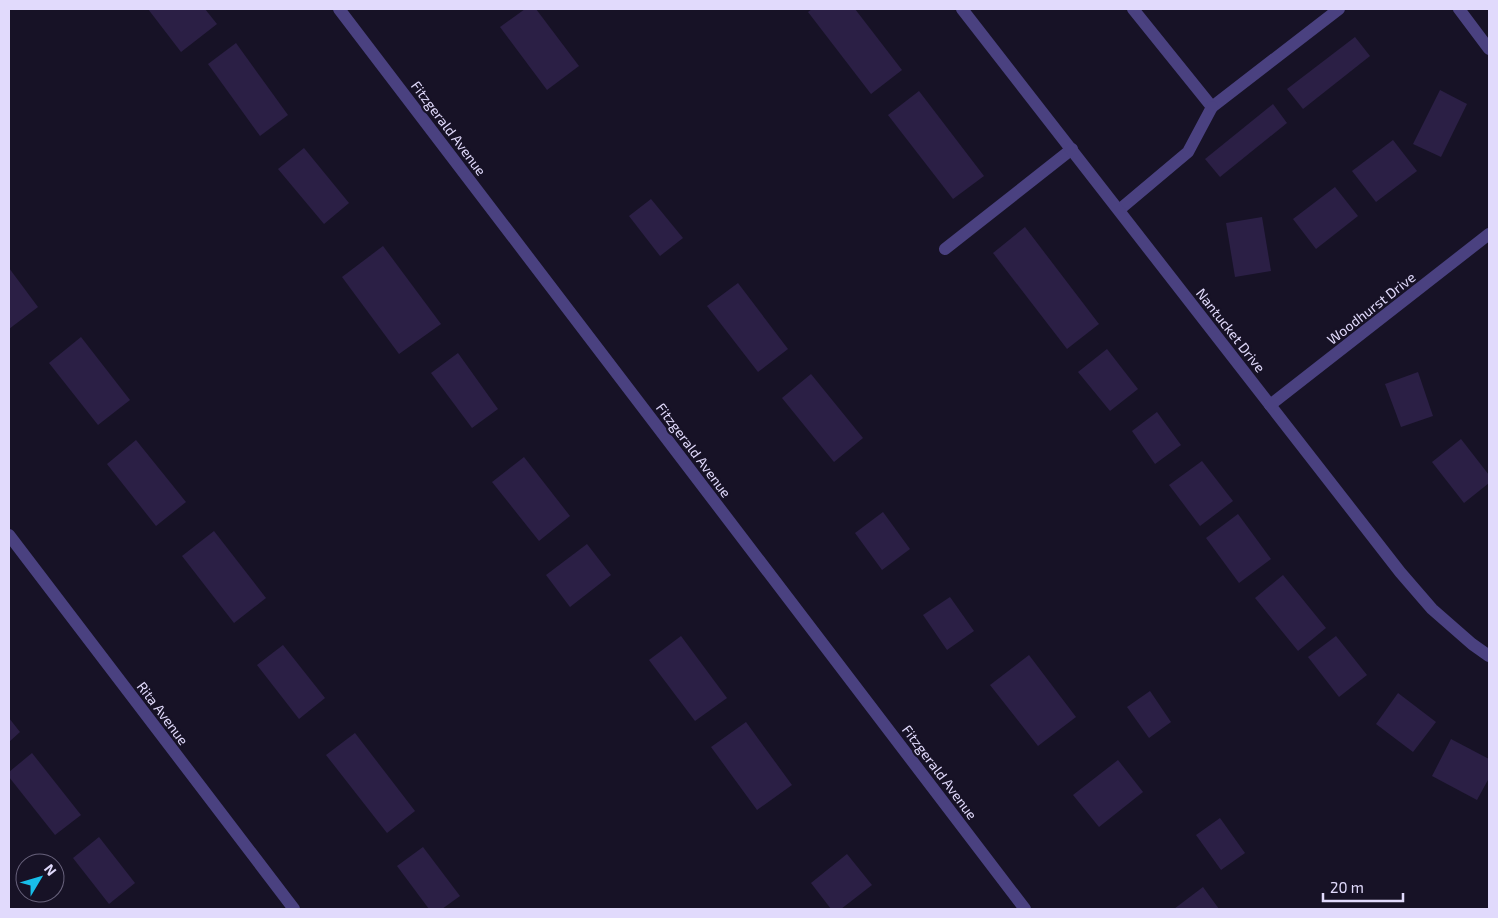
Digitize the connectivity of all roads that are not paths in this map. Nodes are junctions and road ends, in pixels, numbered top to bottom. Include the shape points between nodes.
1 (339, 9) edge
2 (962, 9) edge
3 (1133, 9) edge
4 (1339, 9) edge
5 (1458, 9) edge
6 (1489, 49) edge
7 (1212, 107) junction
8 (1072, 149) junction
9 (1119, 210) junction
10 (1489, 234) edge
11 (945, 249) dead end
12 (1270, 405) junction
13 (9, 534) edge
14 (1489, 656) edge
15 (294, 909) edge
16 (1025, 909) edge

1 - 16 street, Fitzgerald Avenue
2 - 8 street, Nantucket Drive
3 - 7 street
4 - 7 street
5 - 6 street
7 - 9 street via 1188,152
8 - 9 street, Nantucket Drive
8 - 11 street
9 - 12 street, Nantucket Drive
10 - 12 street, Woodhurst Drive
12 - 14 street, Nantucket Drive via 1432,610
13 - 15 street, Rita Avenue

